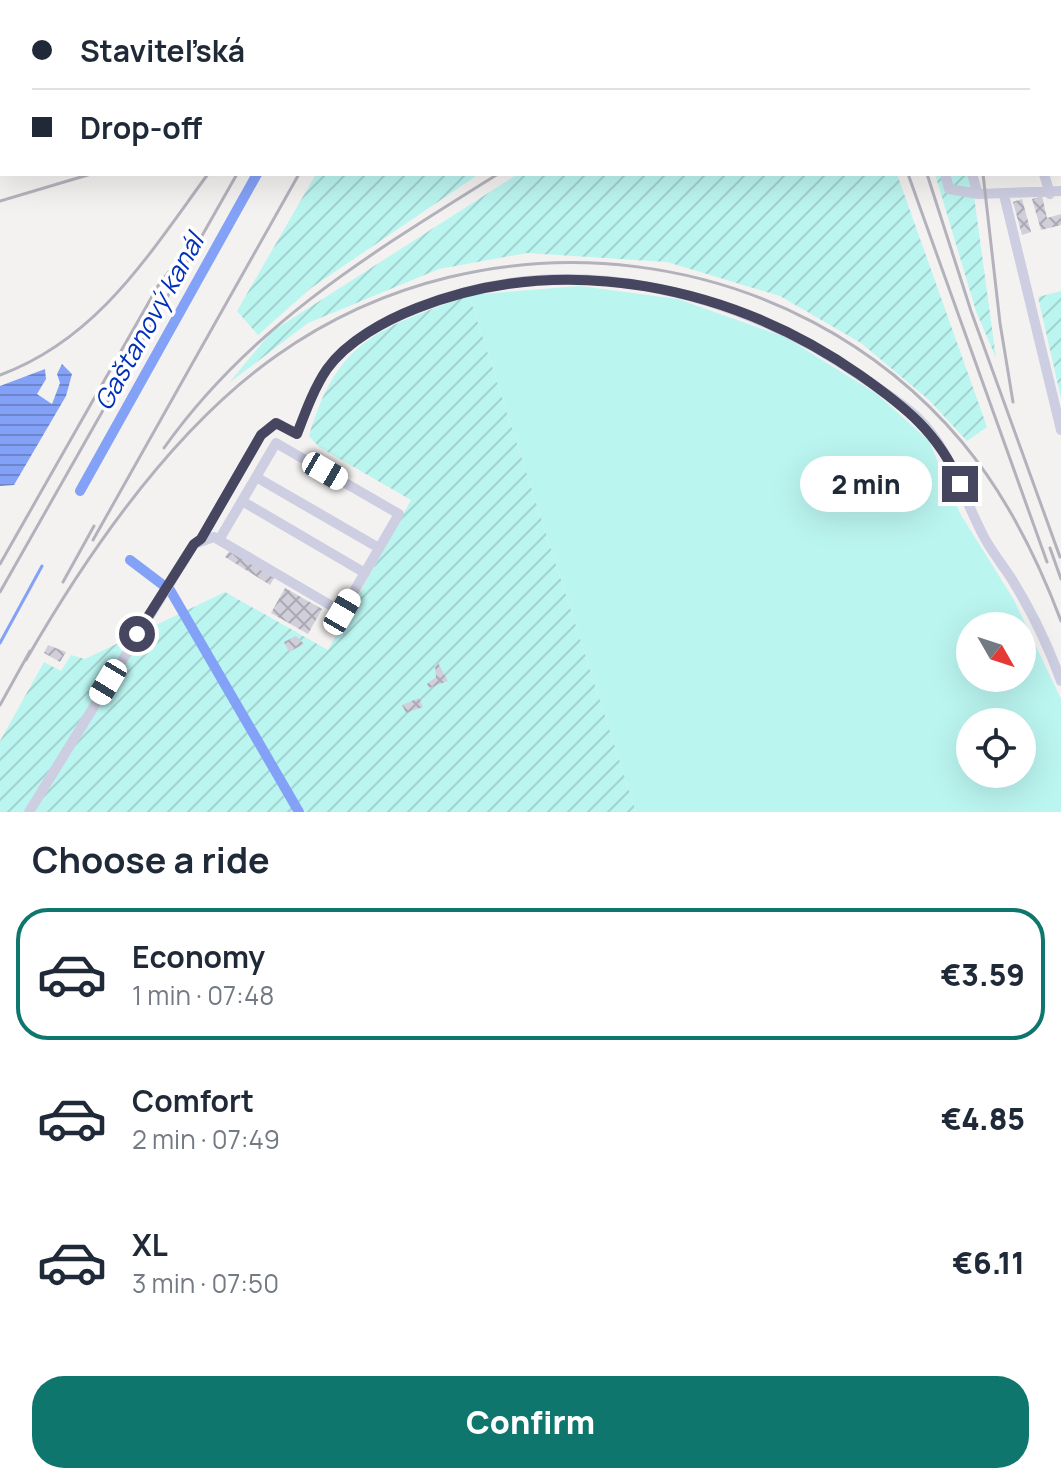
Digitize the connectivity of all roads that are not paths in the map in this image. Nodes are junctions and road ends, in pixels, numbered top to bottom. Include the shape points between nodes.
1 (973, 176) edge
2 (946, 177) dead end
3 (1055, 192) edge
4 (978, 194) junction
5 (1004, 195) junction
6 (1061, 430) edge
7 (256, 477) junction
8 (242, 501) junction
9 (201, 539) junction
10 (219, 540) junction
11 (379, 548) junction
12 (365, 573) junction
13 (1061, 681) edge
14 (29, 812) edge

1 - 4 lane
2 - 4 lane via 949,189
3 - 5 lane
4 - 5 lane
5 - 6 lane
7 - 8 lane
7 - 11 lane
7 - 11 lane via 276,443 399,514
8 - 10 lane
8 - 12 lane
9 - 10 lane
9 - 13 lane via 261,435 276,423 297,434 328,368 354,343 398,316 482,287 535,282 587,280 679,291 736,309 822,350 929,430 950,461 986,541 1030,612
9 - 14 lane
10 - 12 lane via 342,612
11 - 12 lane

